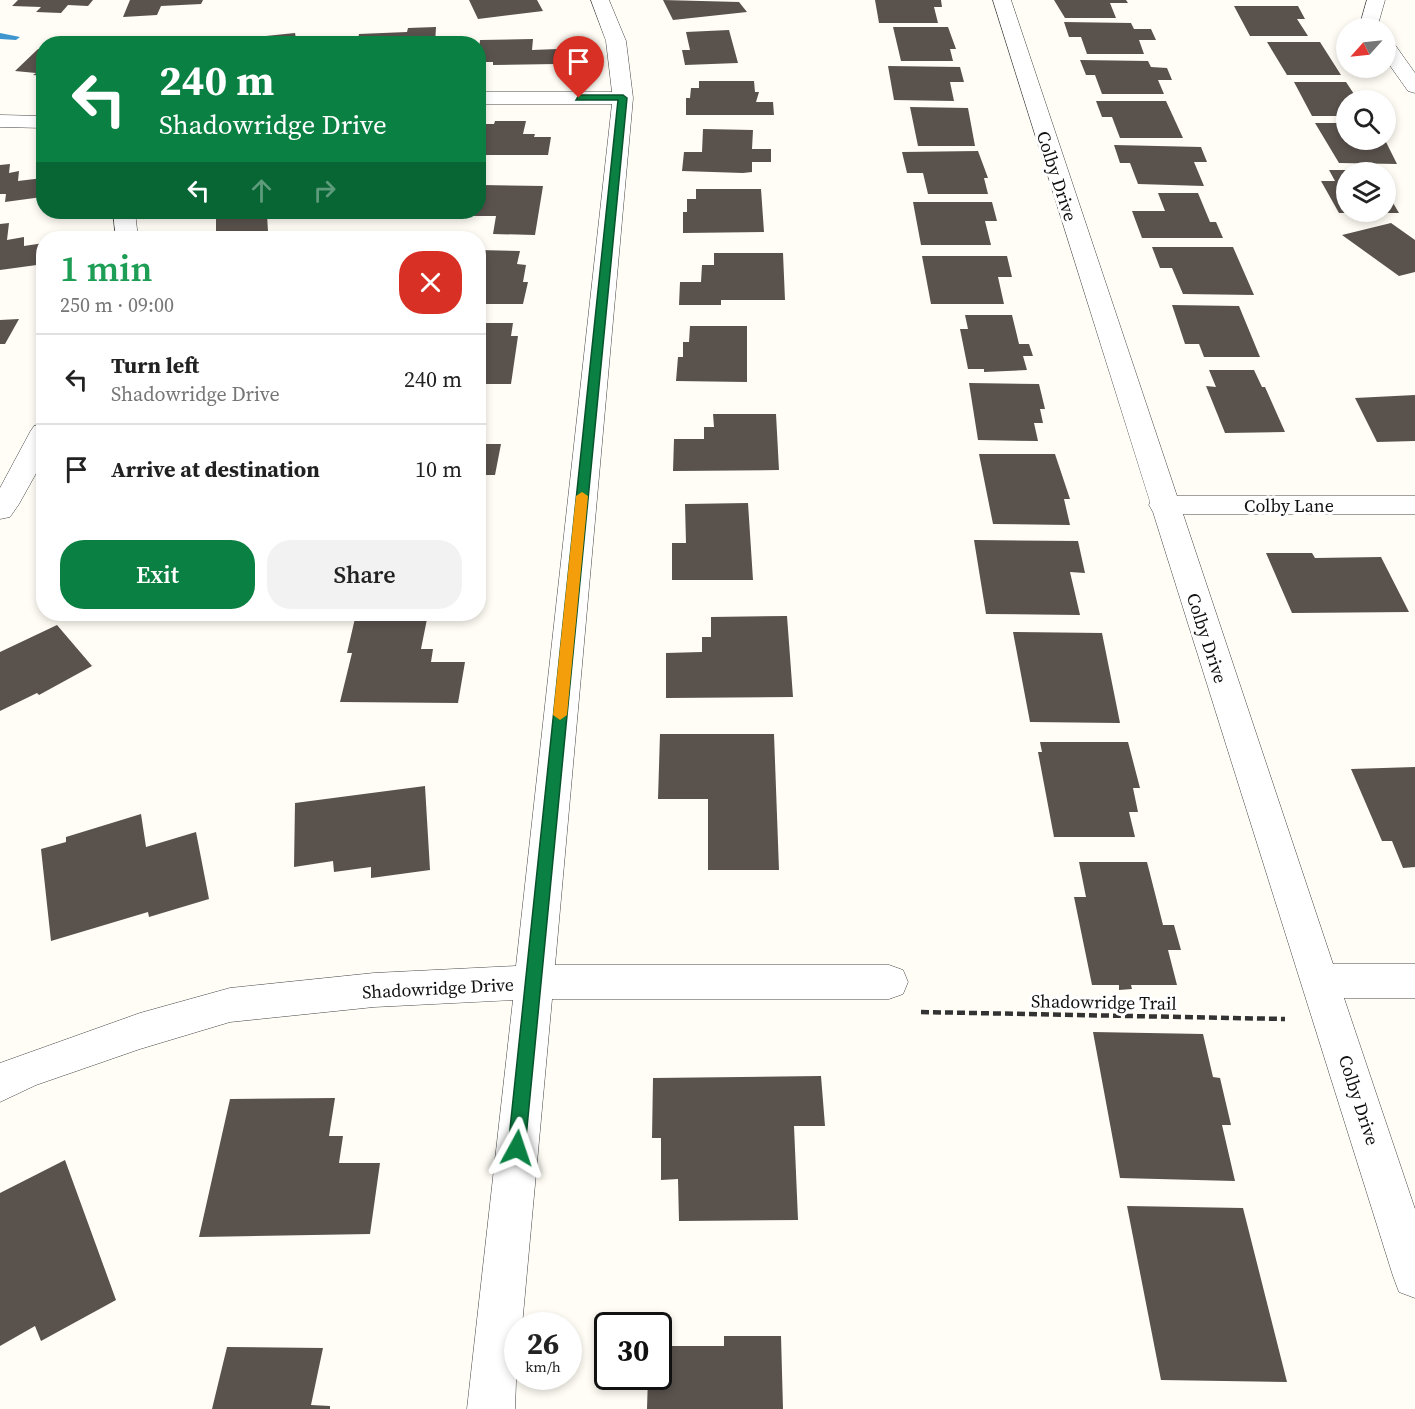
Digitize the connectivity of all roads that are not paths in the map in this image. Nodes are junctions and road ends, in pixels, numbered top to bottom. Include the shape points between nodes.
1 (600, 0) edge
2 (1002, 0) edge
3 (1376, 0) edge
4 (1371, 18) edge
5 (1396, 60) edge
6 (1415, 87) edge
7 (623, 98) junction
8 (486, 99) edge
9 (0, 121) edge
10 (36, 122) edge
11 (36, 447) edge
12 (1163, 505) junction
13 (1415, 505) edge
14 (0, 510) edge
15 (1321, 981) junction
16 (1415, 981) edge
17 (533, 982) junction
18 (889, 982) road end
19 (0, 1083) edge
20 (1415, 1276) edge
21 (491, 1409) edge

1 - 7 street via 616,41
2 - 12 street, Colby Drive
3 - 4 street
5 - 6 street
7 - 8 street
7 - 17 street
9 - 10 street
11 - 14 street
12 - 13 street, Colby Lane
12 - 15 street, Colby Drive
15 - 16 street
15 - 20 street, Colby Drive
17 - 18 street, Shadowridge Drive
17 - 19 street, Shadowridge Drive via 374,990 230,1005 140,1031
17 - 21 street

